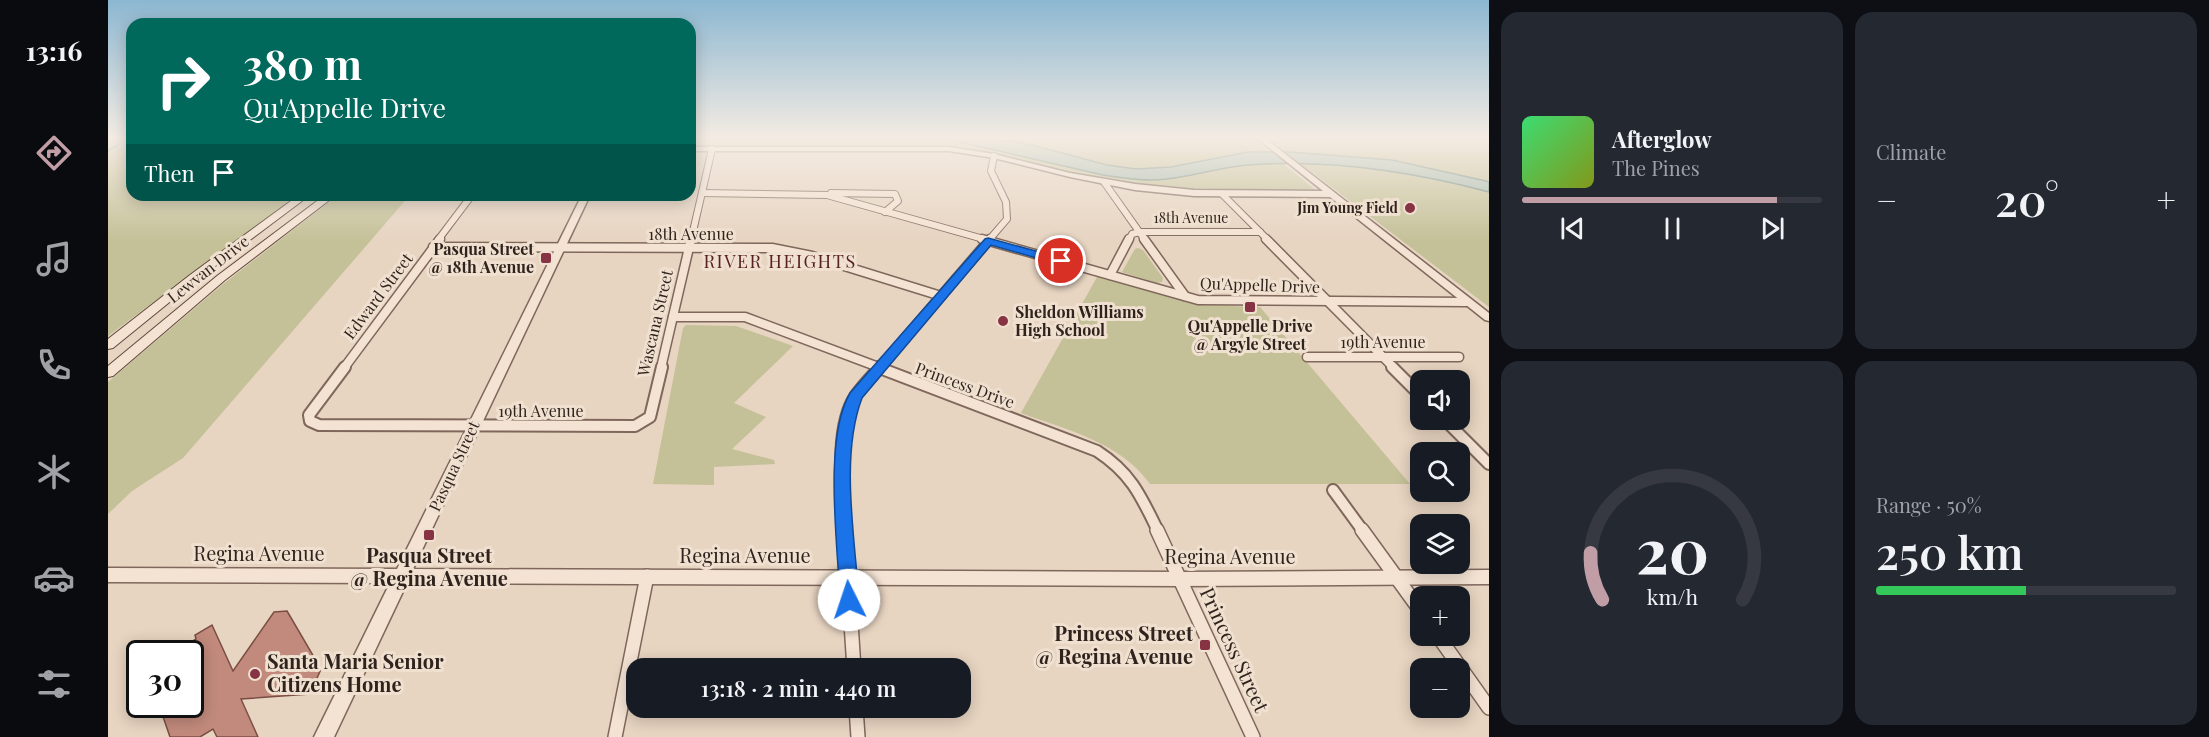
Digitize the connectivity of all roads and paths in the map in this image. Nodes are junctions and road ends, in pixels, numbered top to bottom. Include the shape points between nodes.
1 (706, 173) edge
2 (992, 173) edge
3 (1068, 173) edge
4 (1306, 173) edge
5 (1104, 182) junction
6 (702, 193) junction
7 (817, 193) junction
8 (1222, 194) junction
9 (1331, 194) junction
10 (297, 201) edge
11 (323, 201) edge
12 (468, 201) edge
13 (583, 201) edge
14 (885, 212) junction
15 (1140, 232) junction
16 (1260, 232) junction
17 (988, 241) junction
18 (433, 247) junction
19 (561, 248) junction
20 (690, 248) junction
21 (1110, 275) junction
22 (941, 296) junction
23 (1185, 296) junction
24 (1327, 302) junction
25 (1466, 302) junction
26 (673, 317) junction
27 (1489, 318) edge
28 (108, 345) edge
29 (1307, 357) dead end
30 (1383, 357) junction
31 (1459, 357) dead end
32 (878, 369) junction
33 (108, 373) edge
34 (1410, 385) edge
35 (309, 414) joint
36 (473, 426) junction
37 (635, 426) joint
38 (1455, 430) edge
39 (1489, 464) edge
40 (1333, 490) dead end
41 (108, 574) edge
42 (402, 576) junction
43 (647, 576) junction
44 (848, 577) junction
45 (1489, 577) edge
46 (1398, 578) junction
47 (1179, 579) junction
48 (1410, 595) edge
49 (1445, 646) edge
50 (853, 658) edge
51 (1489, 708) edge
52 (857, 718) edge
53 (324, 737) edge
54 (615, 737) edge
55 (858, 737) edge
56 (1253, 737) edge

1 - 6 street, Wascana Street
2 - 17 street via 1008,213
3 - 5 street
4 - 9 street
5 - 8 street
5 - 15 street
6 - 7 street, Qu'Appelle Drive
6 - 20 street, Wascana Street
7 - 14 street, Qu'Appelle Drive
7 - 14 street, Qu'Appelle Drive via 895,194 898,201
8 - 9 street
8 - 16 street
9 - 25 street
10 - 28 main road, Lewvan Drive
11 - 33 main road, Lewvan Drive via 221,278
12 - 18 street, Edward Street
13 - 19 street, Pasqua Street
14 - 17 street, Qu'Appelle Drive
15 - 16 street, 18th Avenue
15 - 21 street, 18th Avenue via 1132,234
15 - 23 street
16 - 24 street
17 - 21 street, Qu'Appelle Drive
17 - 22 street
18 - 19 street, 18th Avenue
18 - 35 street, Edward Street
19 - 20 street, 18th Avenue
19 - 36 street, Pasqua Street
20 - 22 street, 18th Avenue via 772,248 812,256
20 - 26 street, Wascana Street
21 - 23 street, Qu'Appelle Drive
22 - 32 street
23 - 24 street, Qu'Appelle Drive via 1215,302
24 - 25 street, Qu'Appelle Drive
24 - 30 street
25 - 27 street
26 - 32 street, Princess Drive via 745,317
26 - 37 street, Wascana Street via 650,417
29 - 30 street, 19th Avenue
30 - 31 street, 19th Avenue
30 - 34 street
32 - 44 street via 855,396 846,427 842,456
32 - 47 street, Princess Drive via 1108,457 1138,489
35 - 36 street, 19th Avenue via 310,421 319,425
36 - 37 street, 19th Avenue
36 - 42 street, Pasqua Street
38 - 39 street
40 - 46 street
41 - 42 street, Regina Avenue
42 - 43 street, Regina Avenue
42 - 53 street, Pasqua Street
43 - 44 street, Regina Avenue
43 - 54 street
44 - 47 street, Regina Avenue
44 - 50 street
45 - 46 street, Regina Avenue
46 - 47 street, Regina Avenue
46 - 48 street
47 - 56 street, Princess Street
49 - 51 street
52 - 55 street

